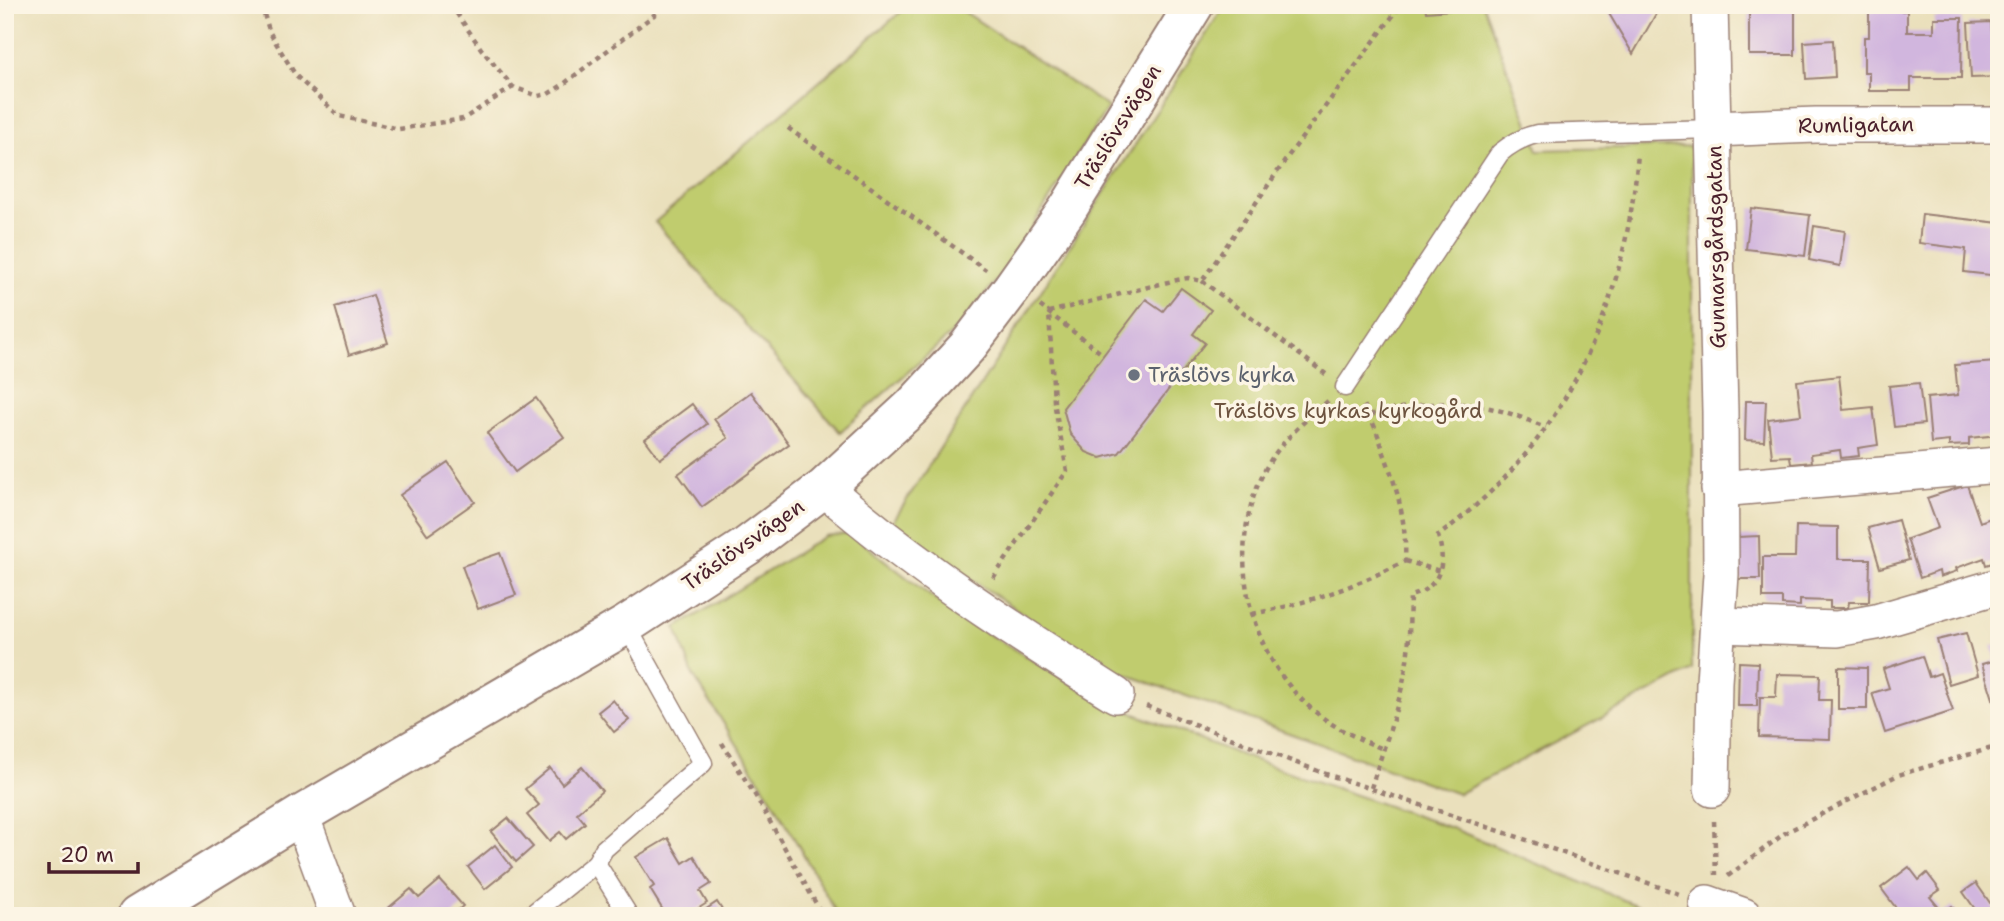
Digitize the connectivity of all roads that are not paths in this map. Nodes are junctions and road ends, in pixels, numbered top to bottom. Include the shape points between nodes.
1 (1194, 5) edge
2 (1710, 5) edge
3 (1999, 125) edge
4 (1714, 128) junction
5 (1345, 387) road end
6 (1999, 465) edge
7 (824, 488) junction
8 (1719, 489) junction
9 (1999, 586) edge
10 (625, 625) junction
11 (1718, 625) junction
12 (1116, 695) road end
13 (1712, 789) road end
14 (302, 815) junction
15 (596, 863) junction
16 (1712, 895) road end
17 (137, 916) edge
18 (338, 916) edge
19 (530, 916) edge
20 (629, 916) edge
21 (1744, 916) edge

1 - 7 street, Träslövsvägen via 1067,210 968,346 913,406
2 - 4 street, Gunnarsgårdsgatan
3 - 4 street, Rumligatan
4 - 5 lane via 1537,134 1511,144 1500,153
4 - 8 street, Gunnarsgårdsgatan
6 - 8 street
7 - 10 street, Träslövsvägen via 747,546
7 - 12 street via 926,570
8 - 11 street, Gunnarsgårdsgatan
9 - 11 street via 1837,629
10 - 14 street, Träslövsvägen
10 - 15 lane via 703,763 604,849
11 - 13 street, Gunnarsgårdsgatan
14 - 17 street, Träslövsvägen
14 - 18 street
15 - 19 lane
15 - 20 lane
16 - 21 street

